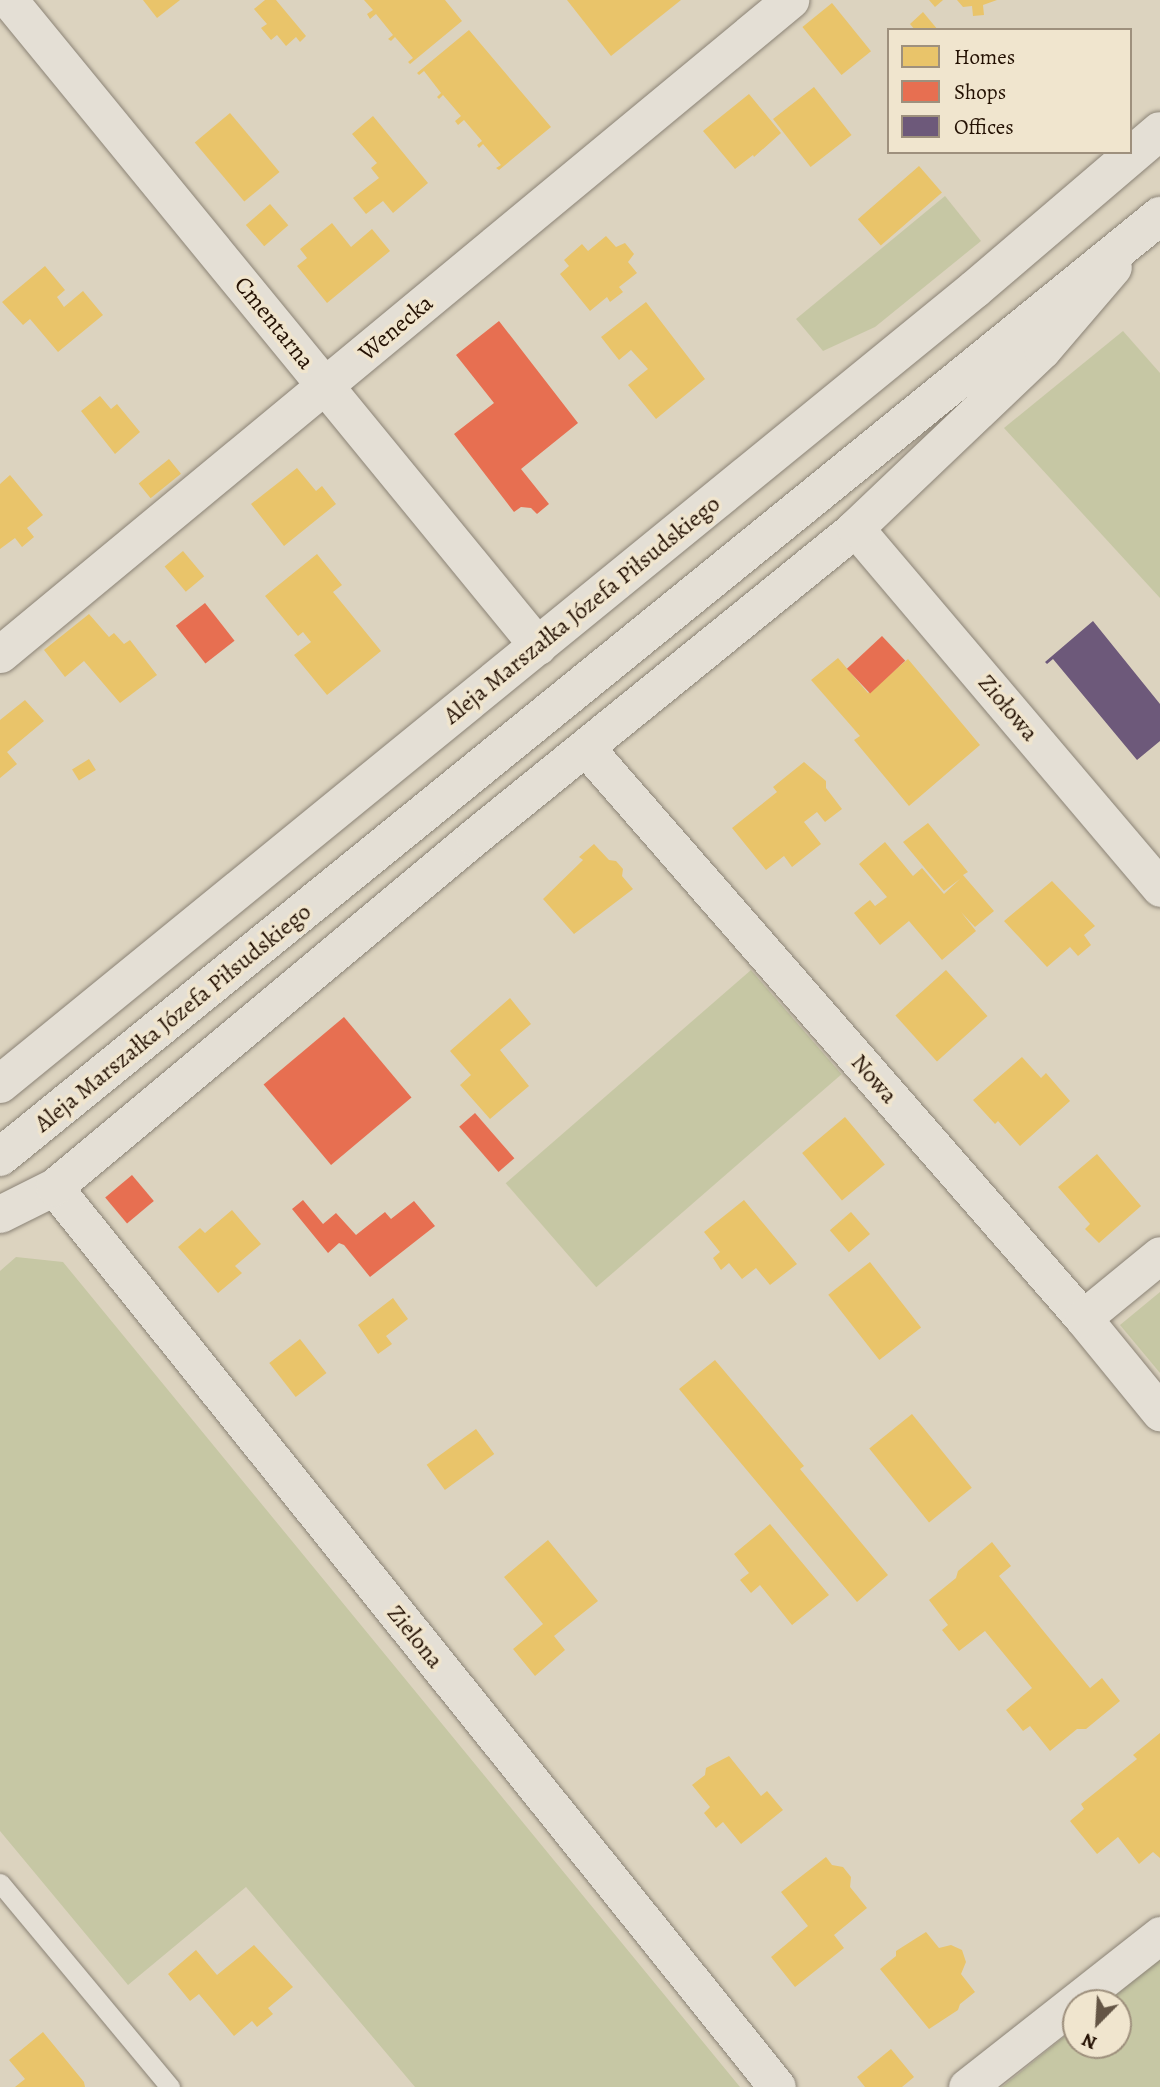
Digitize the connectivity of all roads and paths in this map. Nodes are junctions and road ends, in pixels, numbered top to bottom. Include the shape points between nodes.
1 (9, 0) edge
2 (790, 0) edge
3 (1160, 131) edge
4 (1154, 221) edge
5 (326, 386) junction
6 (855, 528) junction
7 (538, 646) junction
8 (0, 654) edge
9 (586, 748) junction
10 (1160, 888) edge
11 (0, 1084) edge
12 (0, 1157) edge
13 (54, 1186) junction
14 (0, 1214) edge
15 (1160, 1255) edge
16 (1083, 1318) junction
17 (1160, 1412) edge
18 (0, 1883) edge
19 (1160, 1935) edge
20 (170, 2087) edge
21 (777, 2087) edge
22 (967, 2087) edge

1 - 5 street, Cmentarna
2 - 5 street, Wenecka
3 - 7 main road, Aleja Marszałka Józefa Piłsudskiego via 975,289
4 - 6 street via 1042,350
4 - 12 main road, Aleja Marszałka Józefa Piłsudskiego
5 - 7 street, Cmentarna
5 - 8 street, Wenecka
6 - 9 street
6 - 10 street, Ziołowa
7 - 11 main road, Aleja Marszałka Józefa Piłsudskiego
9 - 13 street
9 - 16 street, Nowa
13 - 14 street
13 - 21 street, Zielona
15 - 16 street
16 - 17 street, Nowa
18 - 20 lane
19 - 22 street

